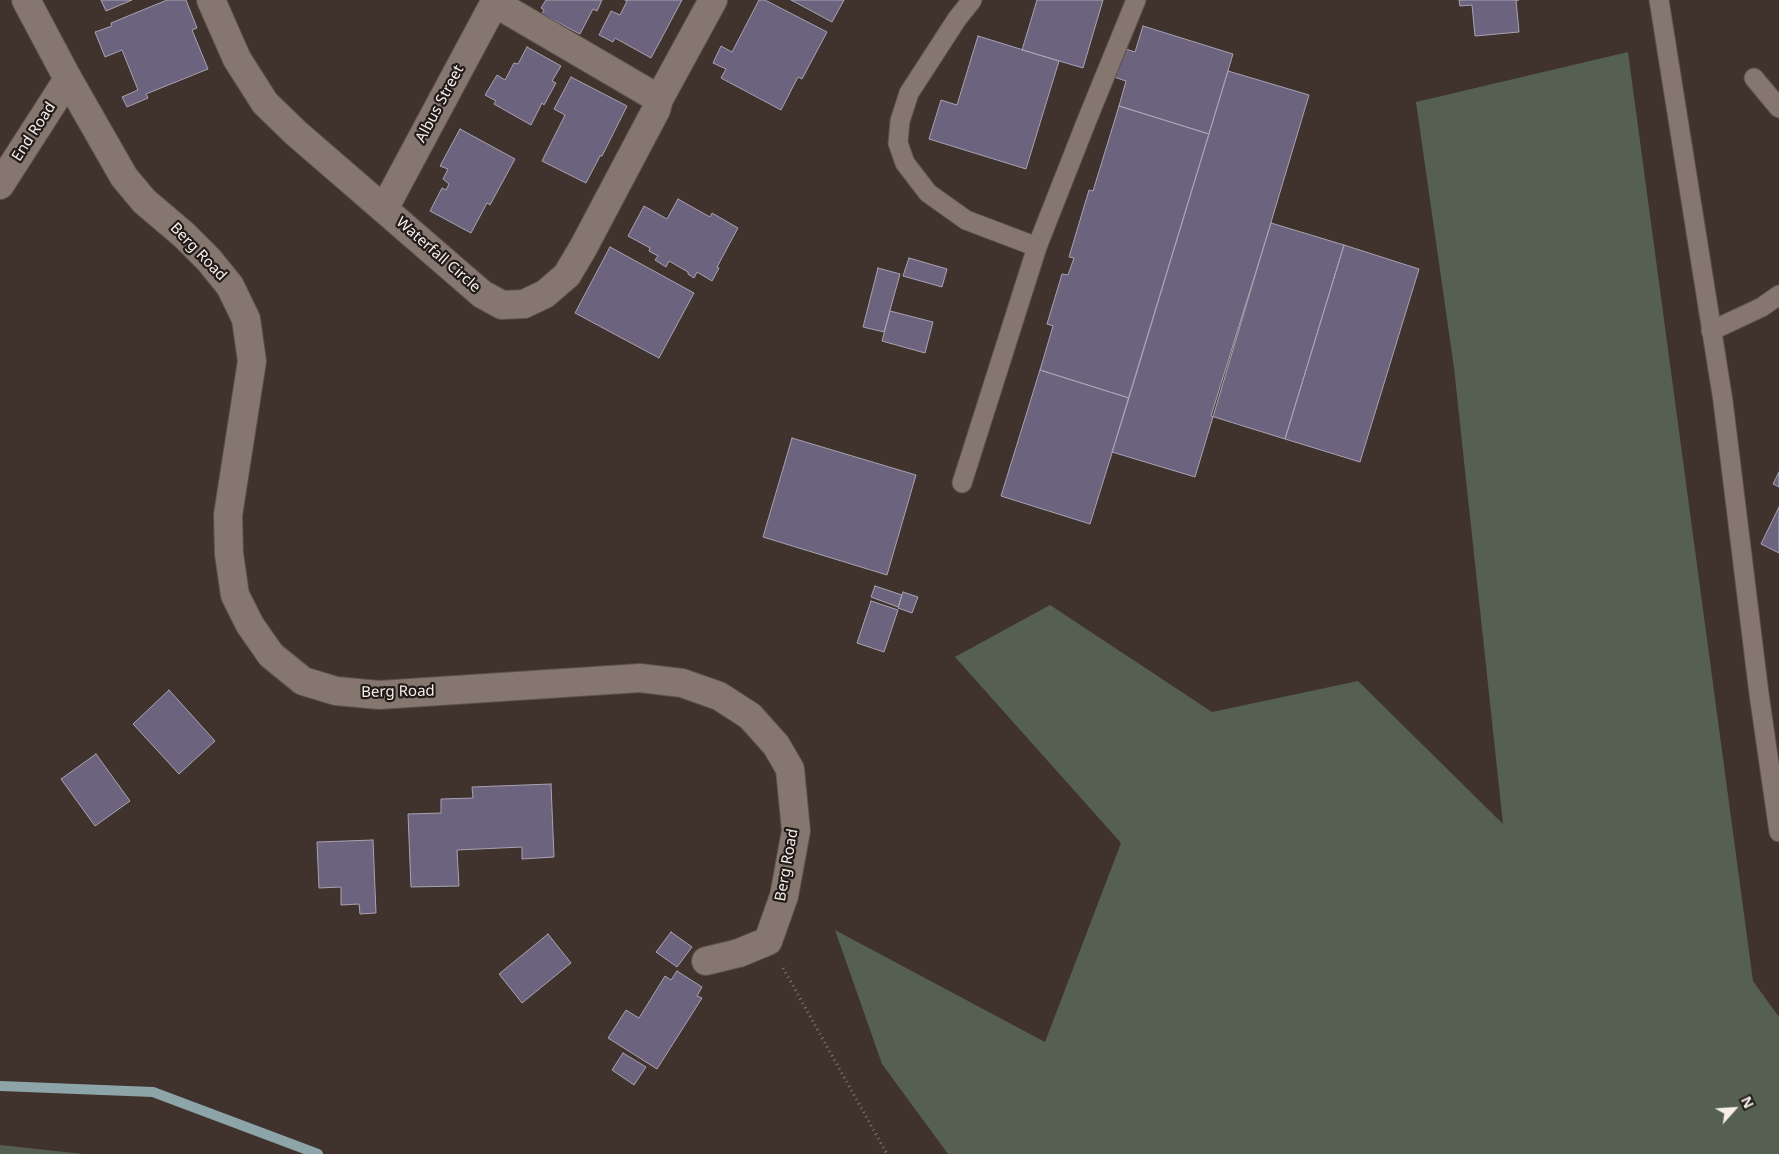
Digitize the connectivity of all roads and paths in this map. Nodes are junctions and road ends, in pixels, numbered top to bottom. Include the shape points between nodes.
1 (26, 0) edge
2 (211, 0) edge
3 (713, 0) edge
4 (972, 0) edge
5 (1136, 0) edge
6 (1659, 0) edge
7 (496, 1) edge
8 (1754, 78) dead end
9 (68, 79) junction
10 (660, 98) junction
11 (1779, 108) edge
12 (0, 185) edge
13 (384, 209) junction
14 (1037, 247) junction
15 (1779, 295) edge
16 (1711, 331) junction
17 (962, 483) dead end
18 (1779, 832) edge
19 (768, 941) junction
20 (706, 961) dead end
21 (887, 1154) edge

1 - 9 street, Berg Road
2 - 13 street, Waterfall Circle via 237,59 265,103
3 - 10 street, Waterfall Circle
4 - 14 lane via 909,93 900,121 898,143 905,164 928,193 966,220
5 - 14 lane
6 - 16 lane
7 - 10 street
7 - 13 street, Albus Street
8 - 11 lane
9 - 12 street, End Road
9 - 19 street, Berg Road via 124,177 144,201 209,260 230,286 246,319 252,361 228,515 229,554 235,595 250,625 271,655 303,681 336,690 379,695 640,678 682,683 719,696 750,716 776,745 790,769 796,831 784,896
10 - 13 street, Waterfall Circle via 567,275 545,294 524,304 502,305 482,294
14 - 17 lane
15 - 16 lane via 1762,307
16 - 18 lane
19 - 20 street via 739,953
19 - 21 path

